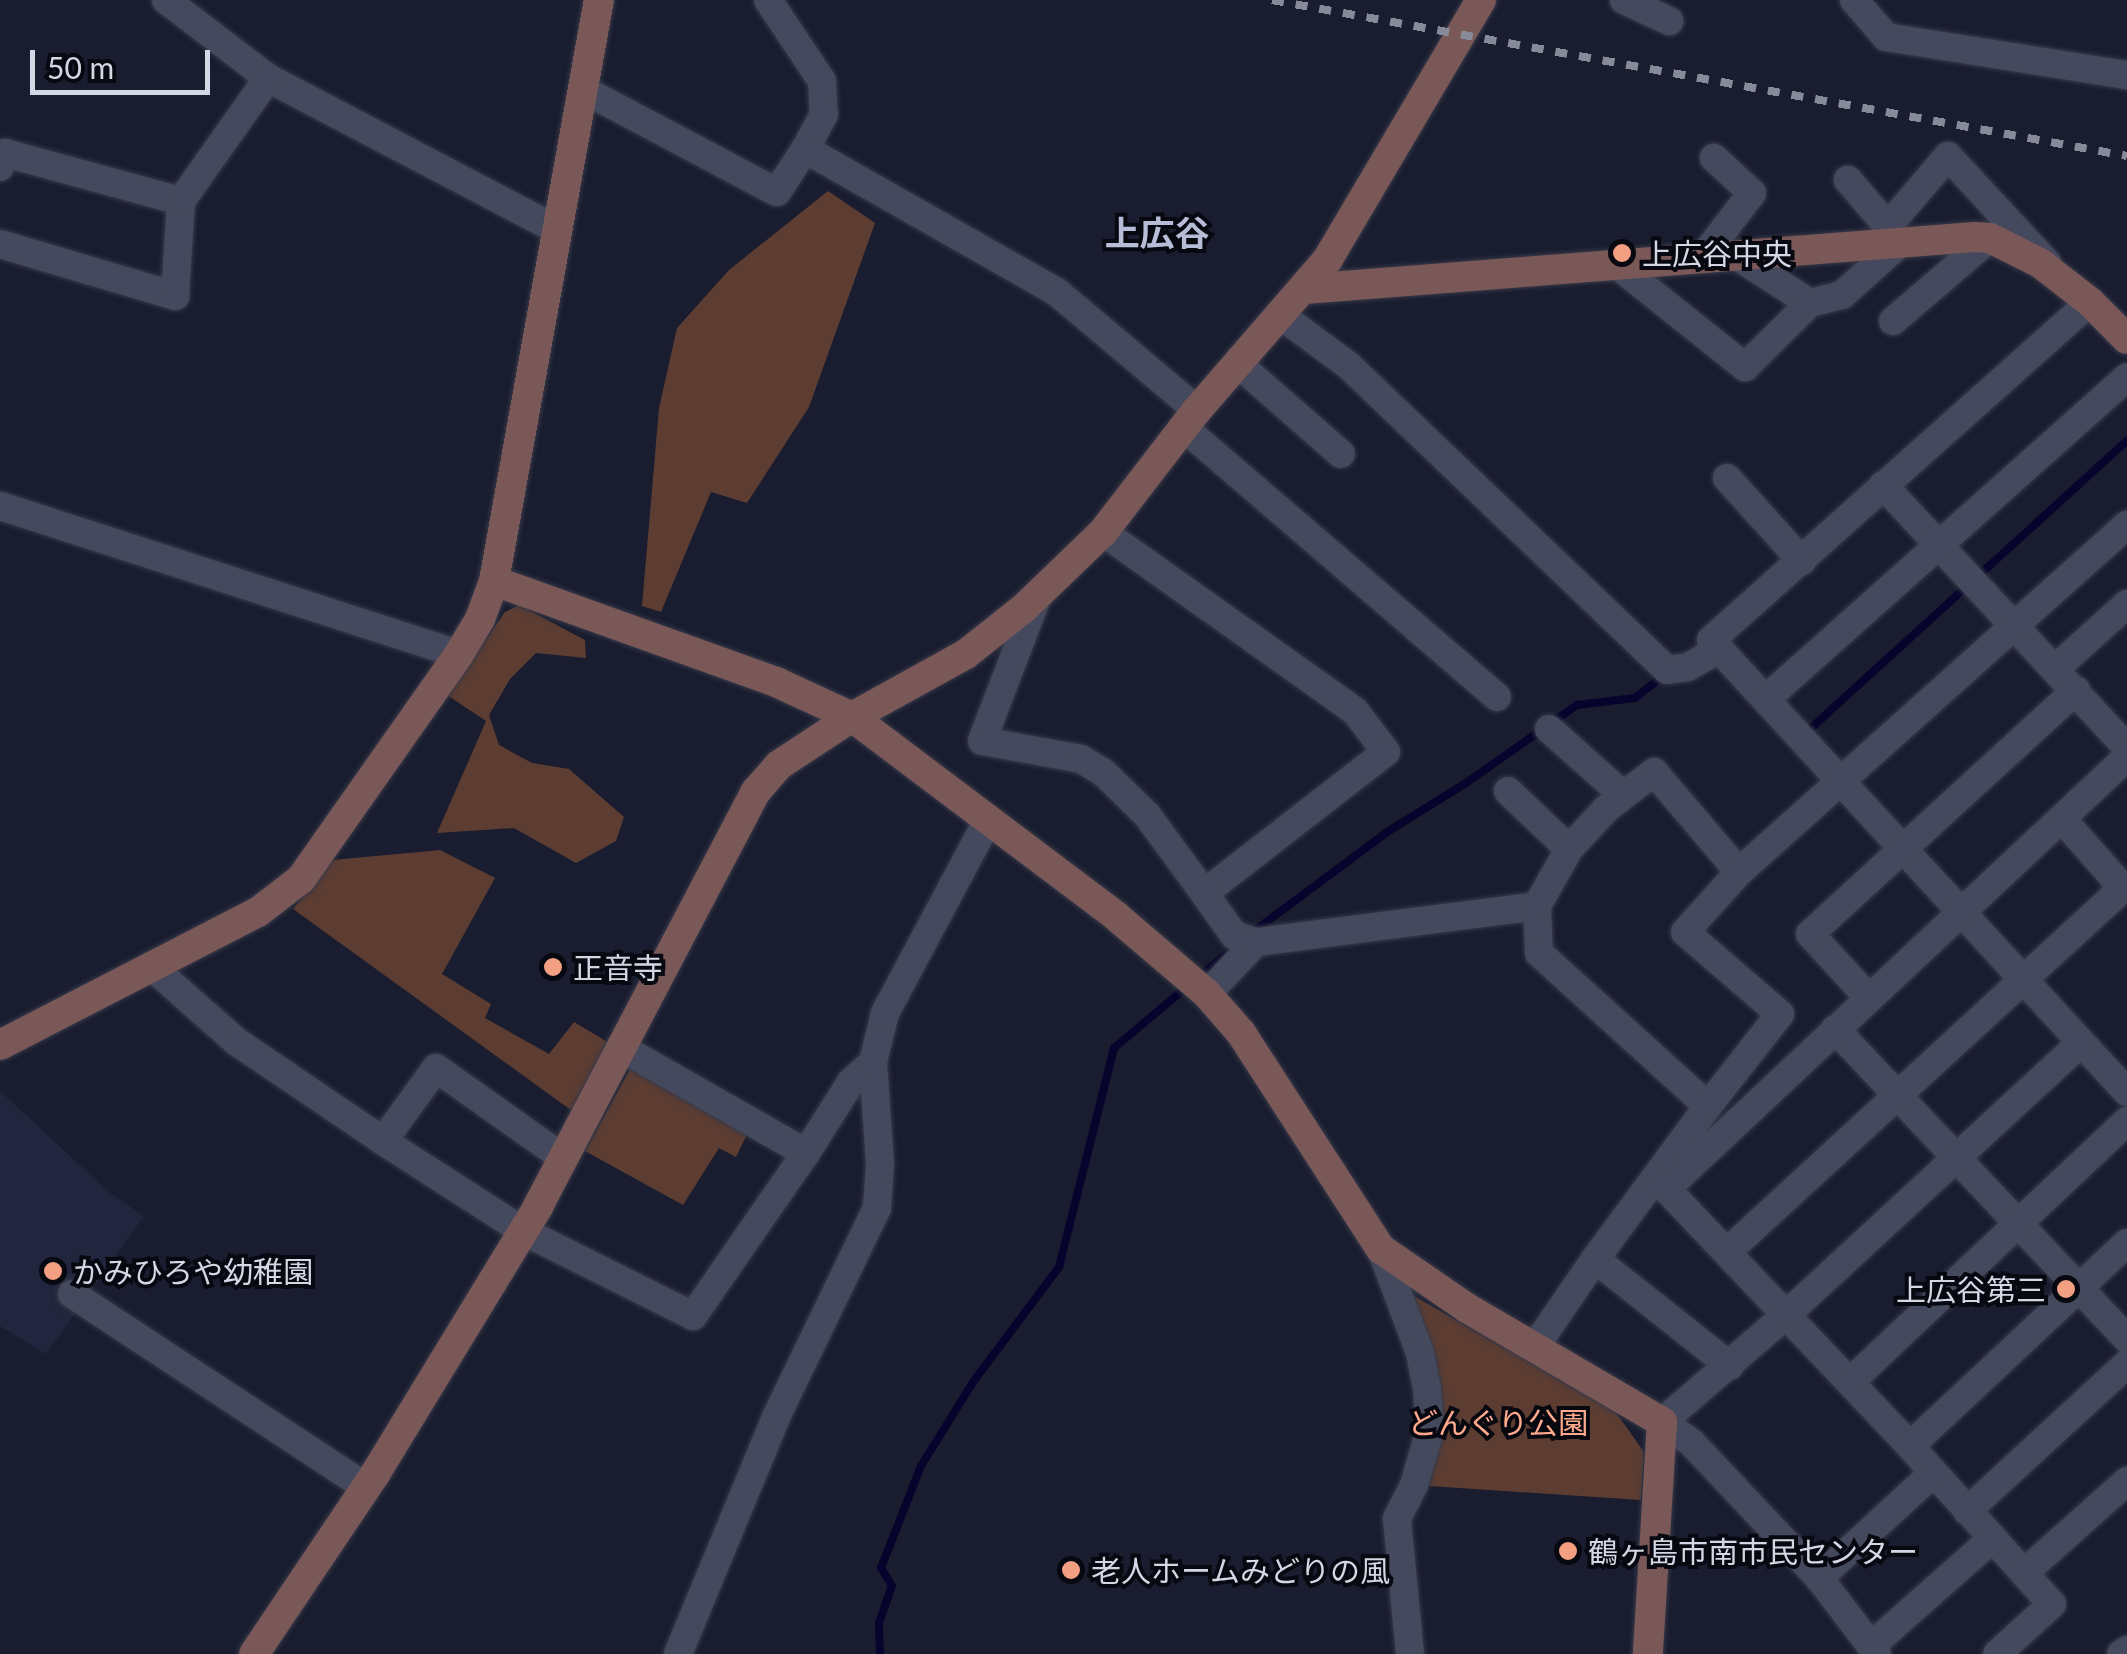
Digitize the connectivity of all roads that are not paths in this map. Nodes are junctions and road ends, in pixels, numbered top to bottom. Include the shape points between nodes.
1 (166, 0) edge
2 (599, 0) edge
3 (768, 0) edge
4 (1481, 0) edge
5 (1624, 0) edge
6 (1854, 0) edge
7 (1669, 21) dead end
8 (2127, 75) edge
9 (268, 78) junction
10 (584, 90) junction
11 (804, 150) junction
12 (1714, 158) dead end
13 (0, 167) edge
14 (1848, 180) dead end
15 (181, 201) junction
16 (558, 230) junction
17 (1894, 234) junction
18 (1990, 238) junction
19 (0, 244) edge
20 (1735, 255) junction
21 (1702, 258) junction
22 (1617, 265) junction
23 (2064, 281) junction
24 (1304, 289) junction
25 (2090, 302) junction
26 (1810, 303) junction
27 (1279, 314) junction
28 (1893, 321) dead end
29 (2127, 339) edge
30 (1237, 363) junction
31 (2127, 376) edge
32 (1190, 418) junction
33 (1341, 454) dead end
34 (1727, 478) dead end
35 (1883, 485) junction
36 (0, 506) edge
37 (2127, 524) edge
38 (1103, 532) junction
39 (1939, 544) junction
40 (1802, 562) junction
41 (494, 581) junction
42 (1038, 594) junction
43 (2127, 604) edge
44 (2014, 626) junction
45 (1719, 649) junction
46 (458, 654) junction
47 (2056, 668) junction
48 (2076, 690) junction
49 (1497, 697) dead end
50 (1766, 698) junction
51 (852, 717) junction
52 (1549, 729) dead end
53 (2127, 748) edge
54 (2127, 756) edge
55 (1842, 782) junction
56 (1508, 791) dead end
57 (1623, 794) junction
58 (2062, 818) junction
59 (988, 820) junction
60 (1569, 849) junction
61 (1903, 851) junction
62 (1739, 872) junction
63 (1204, 893) junction
64 (1537, 906) junction
65 (1962, 914) junction
66 (1256, 942) junction
67 (151, 966) junction
68 (2024, 980) junction
69 (1206, 994) junction
70 (1869, 998) junction
71 (1836, 1029) junction
72 (2081, 1043) junction
73 (0, 1045) edge
74 (620, 1047) junction
75 (873, 1062) junction
76 (2127, 1092) edge
77 (1896, 1095) junction
78 (1708, 1106) junction
79 (2127, 1121) edge
80 (383, 1141) junction
81 (806, 1153) junction
82 (564, 1158) junction
83 (1954, 1159) junction
84 (1661, 1184) junction
85 (2016, 1224) junction
86 (524, 1231) junction
87 (2127, 1243) edge
88 (1381, 1249) junction
89 (1727, 1252) junction
90 (1595, 1259) junction
91 (2079, 1288) junction
92 (72, 1294) dead end
93 (1786, 1316) junction
94 (2127, 1340) edge
95 (1535, 1346) junction
96 (2127, 1364) edge
97 (1730, 1366) junction
98 (1850, 1382) junction
99 (1662, 1422) junction
100 (1910, 1446) junction
101 (1934, 1473) junction
102 (2127, 1480) edge
103 (366, 1487) junction
104 (1967, 1511) junction
105 (1992, 1538) junction
106 (2024, 1572) junction
107 (1819, 1578) junction
108 (1874, 1650) edge
109 (2011, 1650) edge
110 (2127, 1650) edge
111 (254, 1654) edge
112 (678, 1654) edge
113 (1410, 1654) edge
114 (1648, 1654) edge
115 (2120, 1654) edge

1 - 9 street
2 - 10 street
3 - 11 street via 822,81 824,114
4 - 24 street via 1328,260
5 - 7 street
6 - 8 street via 1886,37
9 - 15 street
9 - 16 street
10 - 11 street via 777,192
10 - 16 street
11 - 32 street via 1058,293
12 - 21 street via 1752,193
13 - 15 street via 5,153
14 - 17 street
15 - 19 street via 174,296
16 - 41 street
17 - 18 street
17 - 20 street
17 - 23 street via 1948,156
17 - 26 street via 1842,295
18 - 23 street
18 - 28 street
20 - 21 street
20 - 26 street
21 - 22 street
22 - 24 street
22 - 26 street via 1745,367
23 - 25 street
24 - 27 street
25 - 29 street
25 - 35 street
27 - 30 street
27 - 45 street via 1348,366 1667,670 1688,667
30 - 32 street
30 - 33 street
31 - 39 street
32 - 38 street
32 - 49 street
34 - 40 street
35 - 39 street
35 - 40 street
36 - 46 street
37 - 44 street
38 - 42 street
38 - 63 street via 1356,711 1386,752
39 - 44 street
39 - 50 street
40 - 45 street via 1711,640
41 - 46 street
41 - 51 street via 776,682
42 - 51 street via 966,654
42 - 63 street via 982,742 1081,759 1104,773 1147,815
43 - 47 street
44 - 47 street
44 - 55 street
45 - 50 street
46 - 67 street via 301,879 258,912
47 - 48 street
48 - 53 street
48 - 61 street
50 - 55 street
51 - 59 street
51 - 74 street via 779,765 756,791
52 - 57 street
54 - 58 street
55 - 61 street
55 - 62 street
56 - 60 street
57 - 60 street
57 - 62 street via 1654,772
58 - 65 street
58 - 68 street via 2123,888
59 - 69 street
59 - 75 street via 884,1013
60 - 64 street
61 - 65 street
61 - 70 street via 1810,934
62 - 78 street via 1685,932 1780,1014
63 - 66 street via 1234,936
64 - 66 street
64 - 78 street via 1539,954
65 - 68 street
65 - 70 street
66 - 69 street
67 - 73 street
67 - 80 street via 236,1042
68 - 72 street
68 - 77 street
69 - 88 street via 1241,1032
70 - 71 street
71 - 77 street
71 - 84 street
72 - 76 street
72 - 83 street
74 - 81 street
74 - 82 street
75 - 81 street via 851,1082
75 - 112 street via 877,1208 776,1417
77 - 83 street
77 - 89 street
78 - 84 street
79 - 85 street
80 - 82 street via 436,1068
80 - 86 street
81 - 86 street via 693,1316
82 - 86 street
83 - 85 street
83 - 93 street
84 - 89 street
84 - 90 street
85 - 91 street
85 - 98 street
86 - 103 street
87 - 91 street
88 - 95 street
88 - 113 street via 1420,1353 1430,1430 1397,1519
89 - 93 street
90 - 95 street
90 - 97 street
91 - 94 street
91 - 100 street
92 - 103 street
93 - 97 street
93 - 98 street
95 - 99 street
96 - 104 street
97 - 99 street
98 - 100 street
99 - 107 street via 1691,1442
99 - 114 street
100 - 101 street
101 - 104 street
101 - 107 street
102 - 106 street
103 - 111 street
104 - 105 street
105 - 106 street
105 - 108 street
106 - 109 street via 2052,1604
107 - 108 street
110 - 115 street

